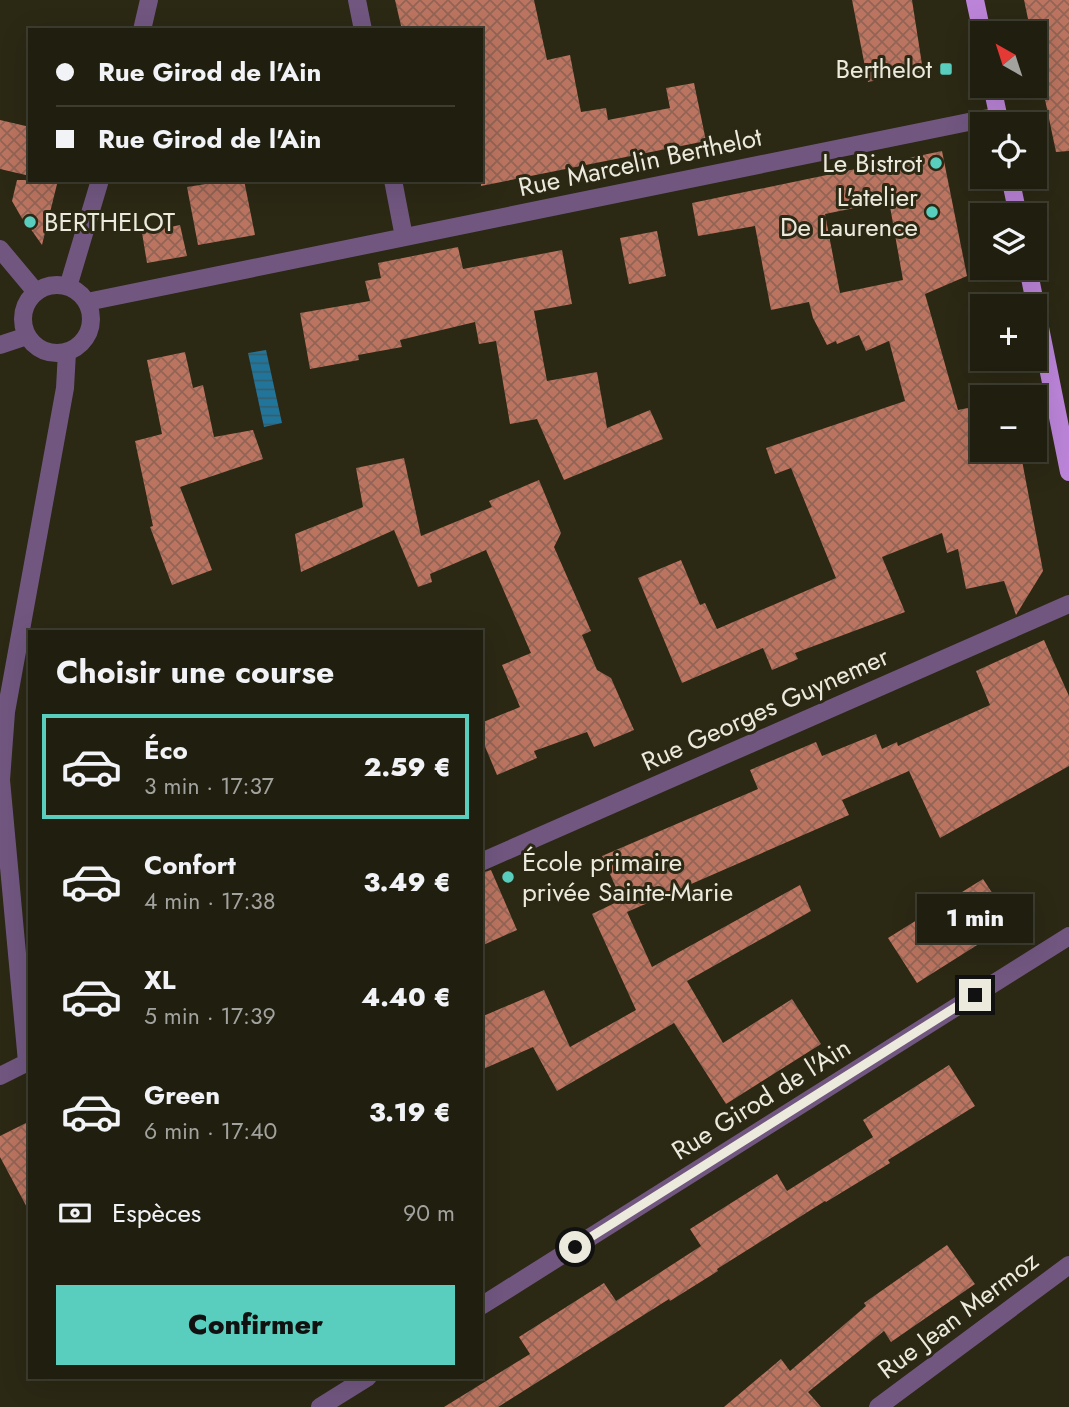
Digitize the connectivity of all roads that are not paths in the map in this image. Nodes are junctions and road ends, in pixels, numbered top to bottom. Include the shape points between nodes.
1 (149, 0) edge
2 (357, 0) edge
3 (975, 0) edge
4 (979, 21) edge
5 (142, 28) edge
6 (363, 28) edge
7 (970, 126) edge
8 (99, 182) edge
9 (393, 182) edge
10 (404, 237) junction
11 (0, 248) edge
12 (1030, 280) edge
13 (68, 287) junction
14 (36, 292) junction
15 (86, 302) junction
16 (27, 336) junction
17 (0, 345) edge
18 (67, 352) junction
19 (1069, 472) edge
20 (1069, 604) edge
21 (483, 861) edge
22 (1069, 936) edge
23 (28, 1051) edge
24 (28, 1062) edge
25 (0, 1076) edge
26 (1069, 1265) edge
27 (483, 1305) edge
28 (365, 1379) edge
29 (320, 1407) edge
30 (878, 1407) edge

1 - 5 street
2 - 6 street
3 - 4 main road
7 - 10 street, Rue Marcelin Berthelot
8 - 13 street
9 - 10 street
10 - 15 street, Rue Marcelin Berthelot
11 - 14 street
12 - 19 main road
13 - 14 street via 58,284
13 - 15 street
14 - 16 street via 23,311
15 - 18 street via 90,327 78,346
16 - 17 street
16 - 18 street via 45,351
18 - 23 street via 65,388 6,712 1,780
20 - 21 street, Rue Georges Guynemer
22 - 27 street, Rue Girod de l'Ain
24 - 25 street
26 - 30 street, Rue Jean Mermoz
28 - 29 street

